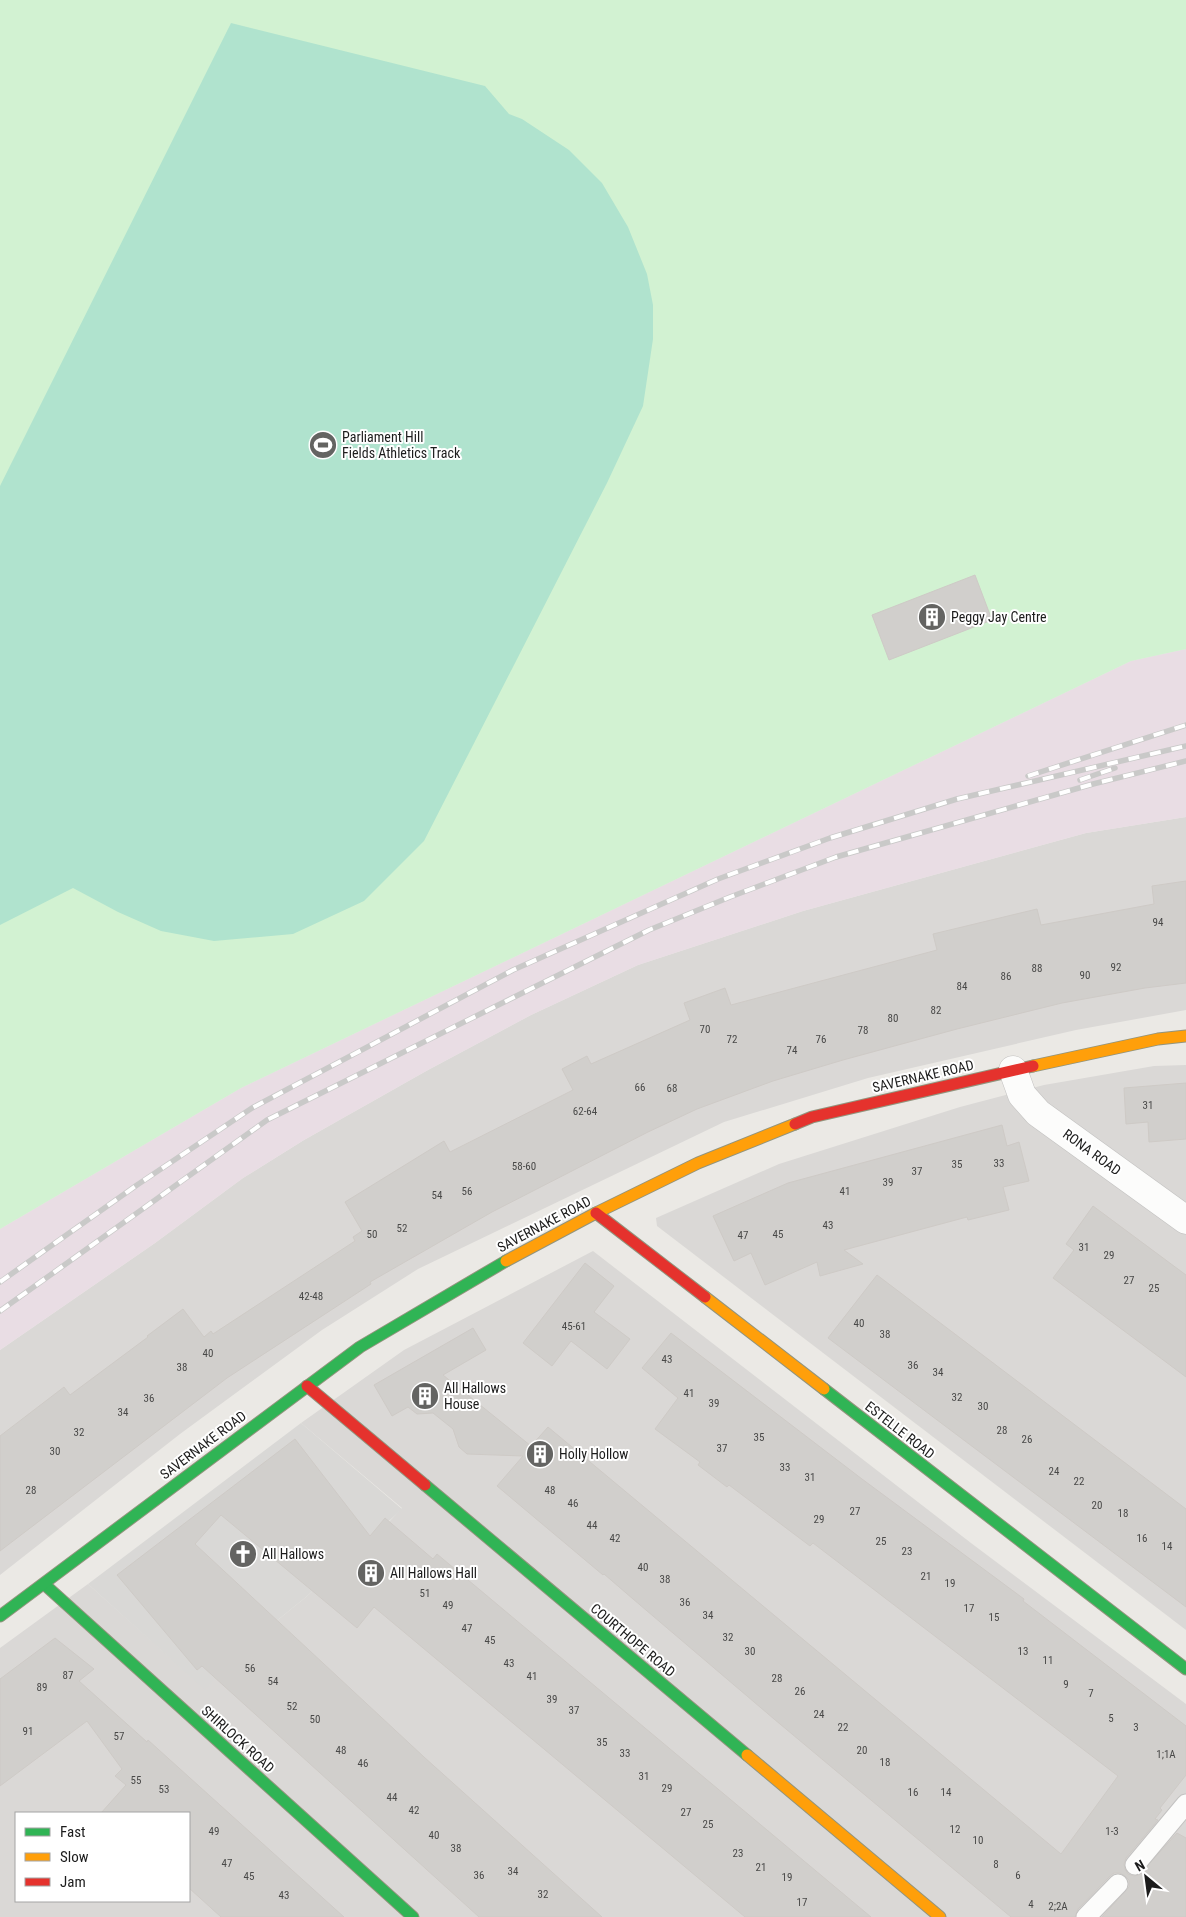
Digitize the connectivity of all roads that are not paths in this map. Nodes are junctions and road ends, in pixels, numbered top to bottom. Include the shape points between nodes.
1 (1186, 1036) edge
2 (1013, 1070) junction
3 (596, 1213) junction
4 (1186, 1220) edge
5 (307, 1386) junction
6 (44, 1584) junction
7 (0, 1616) edge
8 (1186, 1669) edge
9 (1186, 1804) edge
10 (1135, 1865) dead end
11 (1118, 1884) dead end
12 (413, 1917) edge
13 (940, 1917) edge
14 (1086, 1917) edge

1 - 2 street, SAVERNAKE ROAD
2 - 3 street, SAVERNAKE ROAD via 812,1117 698,1163
2 - 4 street, RONA ROAD via 1022,1095 1038,1113
3 - 5 street, SAVERNAKE ROAD via 495,1267 360,1347
3 - 8 street, ESTELLE ROAD
5 - 6 street, SAVERNAKE ROAD
5 - 13 street, COURTHOPE ROAD
6 - 7 street, SAVERNAKE ROAD
6 - 12 street, SHIRLOCK ROAD
9 - 10 lane
11 - 14 lane

